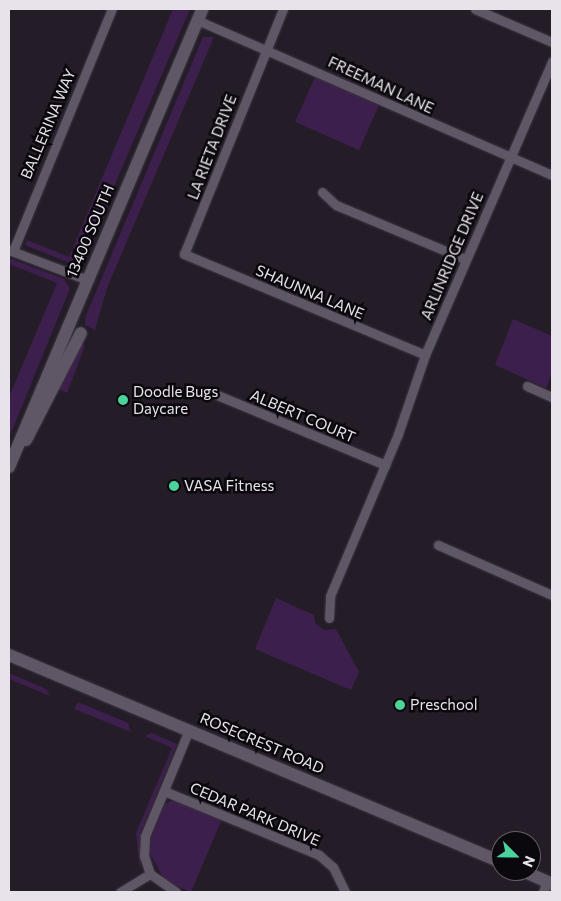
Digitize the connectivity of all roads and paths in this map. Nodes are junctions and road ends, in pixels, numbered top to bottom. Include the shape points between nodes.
1 (112, 9) edge
2 (283, 9) edge
3 (475, 9) edge
4 (200, 14) edge
5 (552, 42) edge
6 (266, 49) junction
7 (552, 61) edge
8 (509, 157) junction
9 (552, 175) edge
10 (322, 192) dead end
11 (11, 251) edge
12 (184, 254) joint
13 (465, 259) junction
14 (88, 280) junction
15 (81, 333) dead end
16 (425, 355) junction
17 (527, 386) dead end
18 (210, 392) dead end
19 (552, 397) edge
20 (10, 464) edge
21 (385, 465) junction
22 (438, 545) dead end
23 (552, 595) edge
24 (329, 618) dead end
25 (9, 655) edge
26 (189, 730) junction
27 (164, 791) junction
28 (491, 858) edge
29 (150, 874) junction
30 (120, 892) edge
31 (176, 892) edge
32 (345, 892) edge

1 - 11 street, BALLERINA WAY
2 - 6 street, LA RIETA DRIVE
3 - 5 street
4 - 6 street, FREEMAN LANE
4 - 14 main road, 13400 SOUTH
6 - 8 street, FREEMAN LANE
6 - 12 street, LA RIETA DRIVE
7 - 8 street, ARLINRIDGE DRIVE
8 - 9 street, FREEMAN LANE
8 - 13 street, ARLINRIDGE DRIVE
10 - 13 street via 336,205
11 - 14 street
12 - 16 street, SHAUNNA LANE
13 - 16 street, ARLINRIDGE DRIVE
14 - 20 main road, 13400 SOUTH
15 - 20 main road via 38,423
16 - 21 street, ARLINRIDGE DRIVE
17 - 19 street
18 - 21 street, ALBERT COURT
21 - 24 street, ARLINRIDGE DRIVE via 330,596
22 - 23 street
25 - 26 main road, ROSECREST ROAD
26 - 27 street
26 - 28 main road, ROSECREST ROAD
27 - 29 street via 145,836 144,856
27 - 32 street, CEDAR PARK DRIVE via 319,855 333,867
29 - 30 street
29 - 31 street

